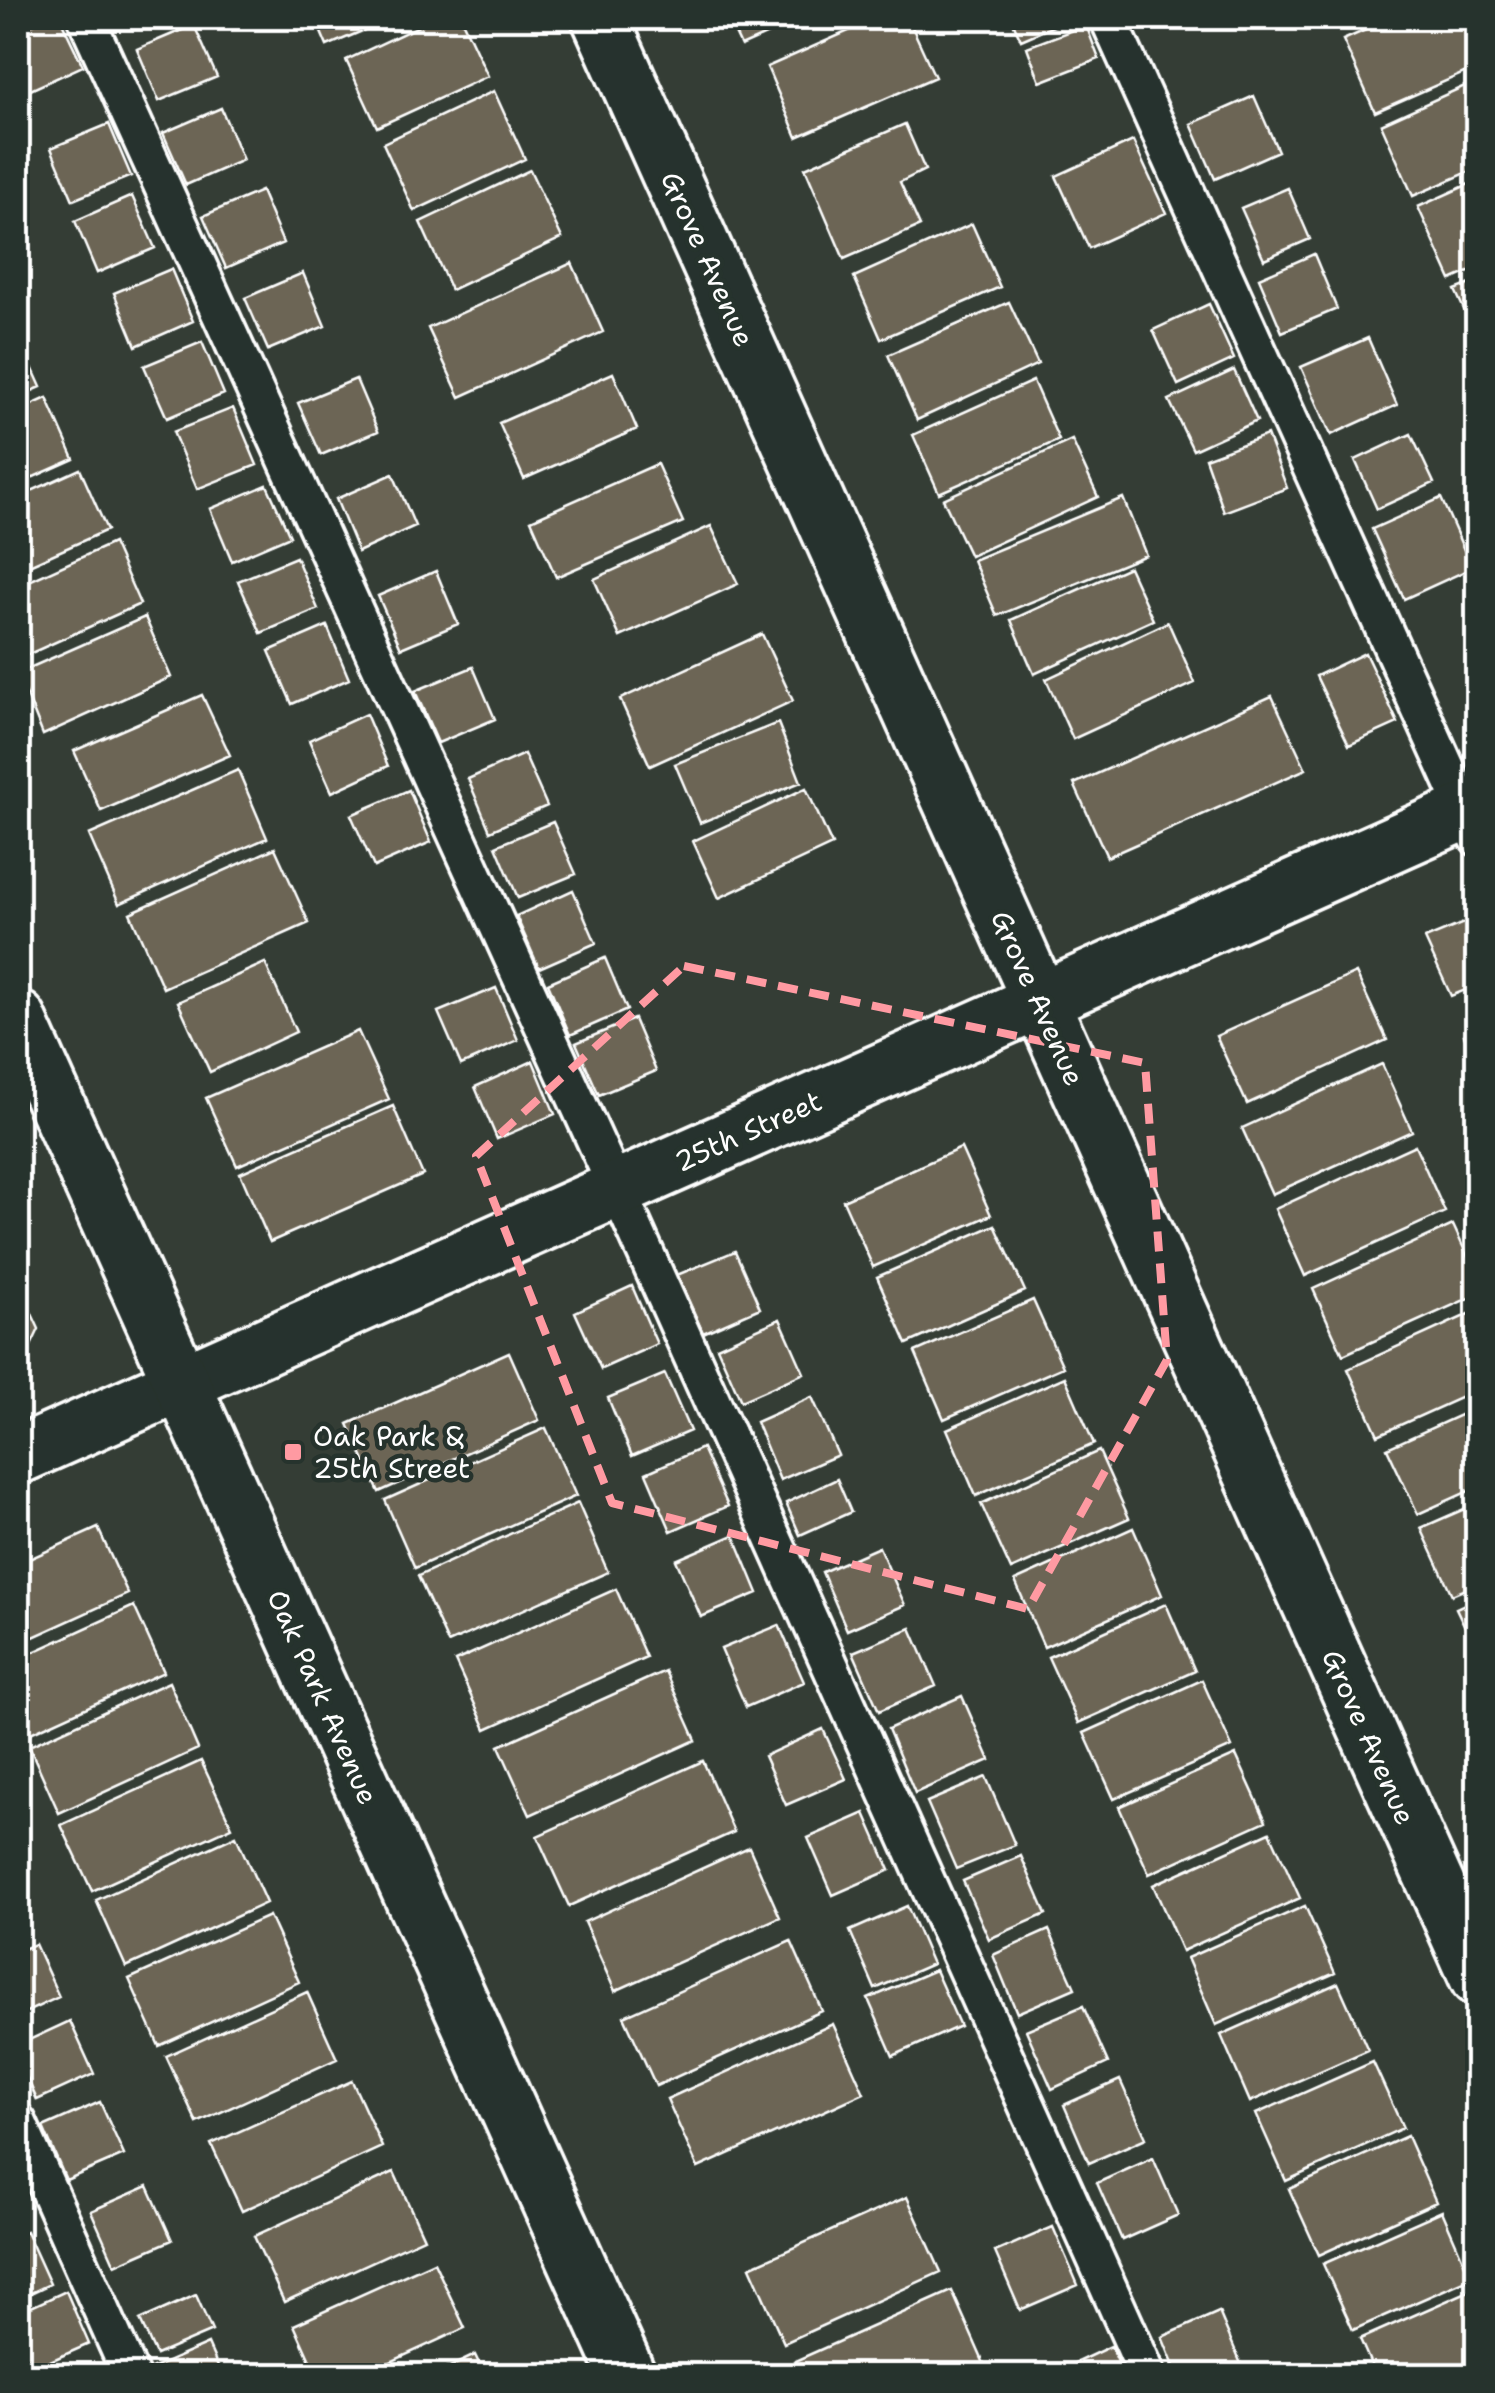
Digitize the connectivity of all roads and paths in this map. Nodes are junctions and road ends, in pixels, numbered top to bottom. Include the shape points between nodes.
1 (86, 18) edge
2 (600, 18) edge
3 (1108, 18) edge
4 (1474, 819) edge
5 (1039, 1002) junction
6 (18, 1019) edge
7 (617, 1190) junction
8 (182, 1383) junction
9 (18, 1456) edge
10 (1478, 1978) edge
11 (18, 2122) edge
12 (132, 2376) edge
13 (628, 2376) edge
14 (1148, 2376) edge

1 - 7 lane
2 - 5 street, Grove Avenue
3 - 4 lane
4 - 5 street, 25th Street
5 - 7 street, 25th Street
5 - 10 street, Grove Avenue
6 - 8 street, Oak Park Avenue
7 - 8 street, 25th Street
7 - 14 lane
8 - 9 street, 25th Street
8 - 13 street, Oak Park Avenue
11 - 12 lane

